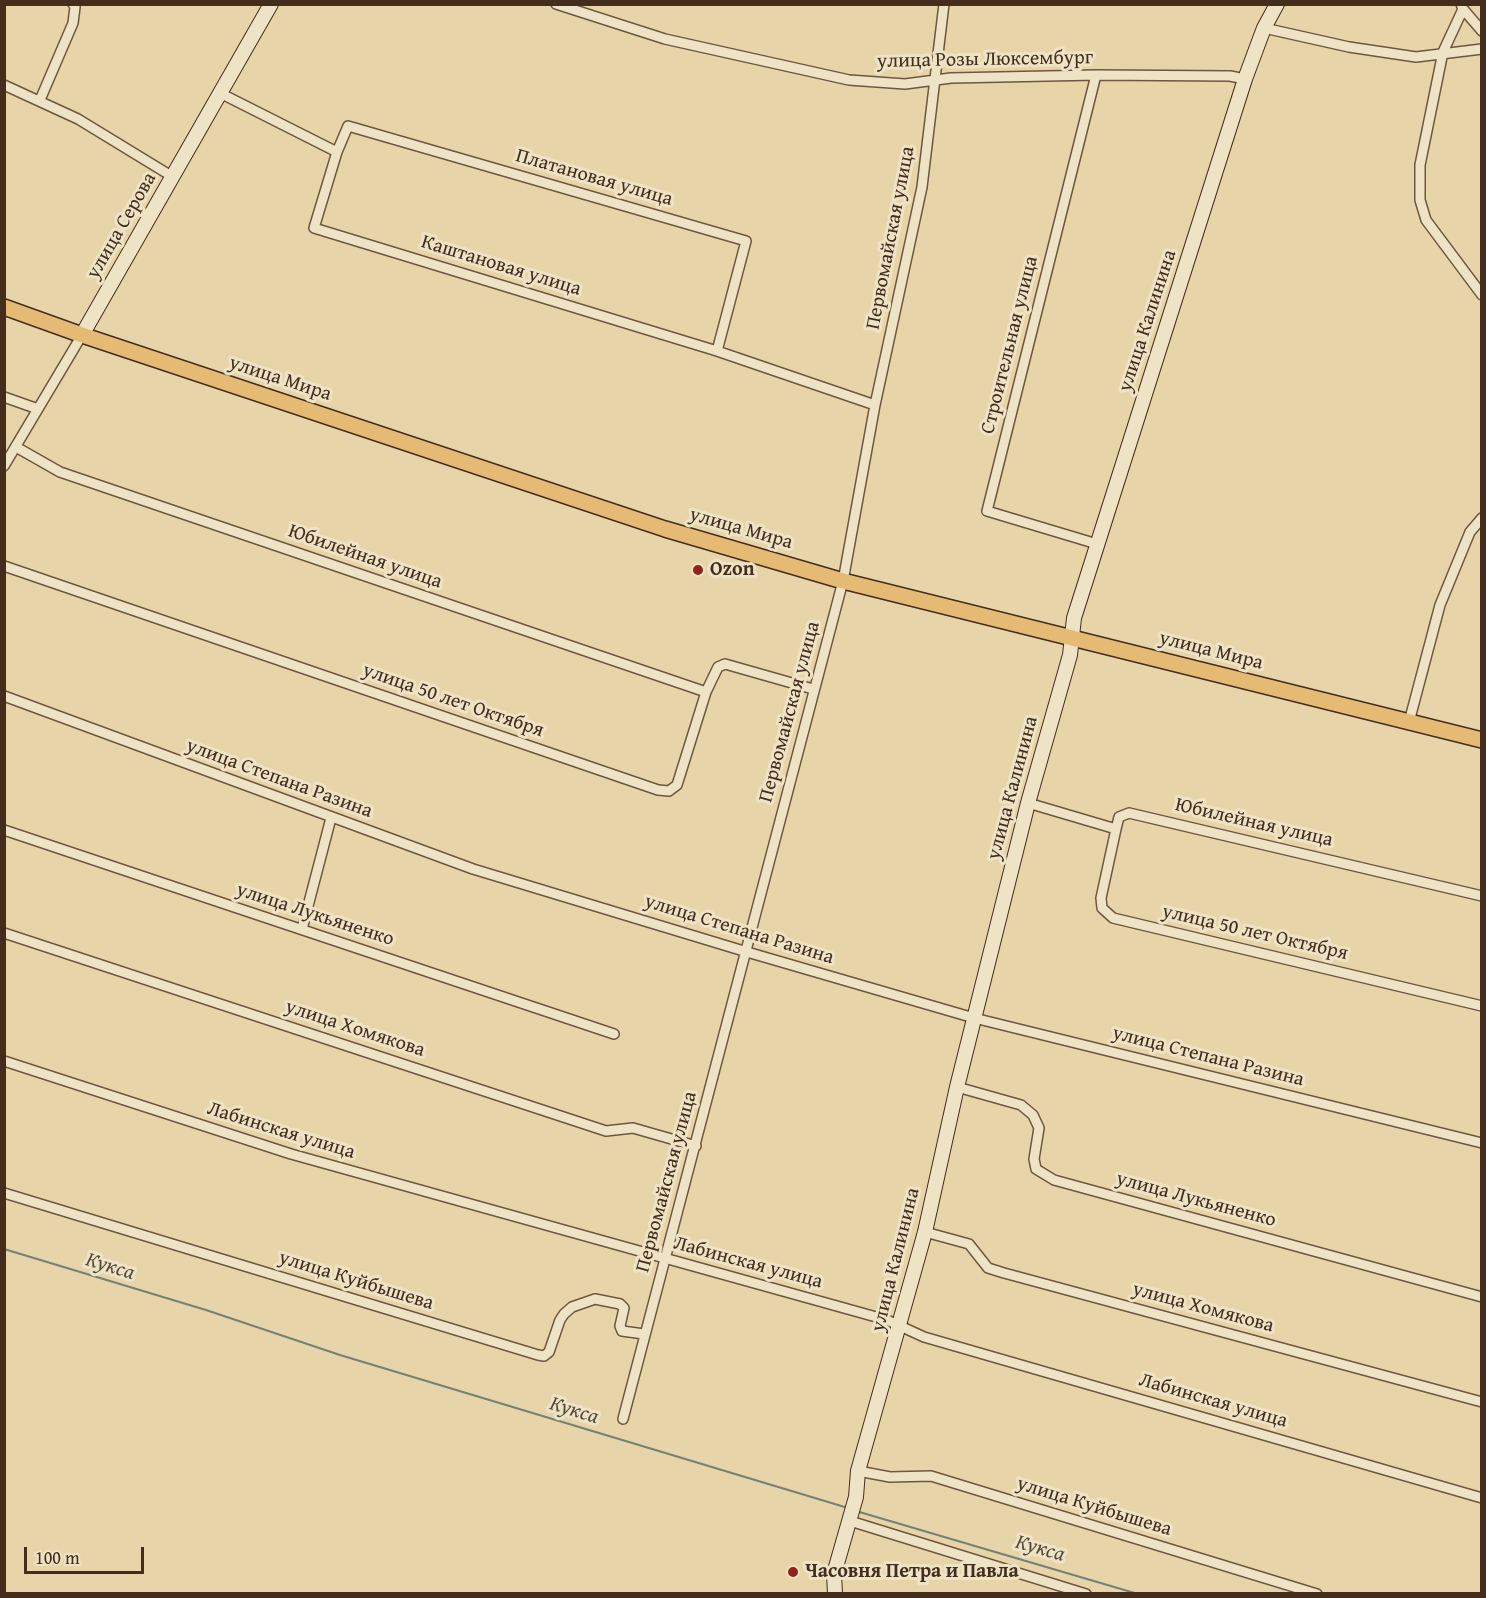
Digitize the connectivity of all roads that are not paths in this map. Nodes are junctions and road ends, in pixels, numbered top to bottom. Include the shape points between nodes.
1 (271, 4) edge
2 (556, 4) edge
3 (944, 4) edge
4 (1277, 4) edge
5 (74, 6) edge
6 (1462, 7) edge
7 (1264, 28) junction
8 (1482, 31) edge
9 (1482, 49) edge
10 (1443, 52) junction
11 (1096, 75) junction
12 (1245, 79) junction
13 (936, 80) junction
14 (4, 85) edge
15 (220, 93) junction
16 (40, 100) junction
17 (337, 152) junction
18 (172, 177) junction
19 (1482, 295) edge
20 (4, 307) edge
21 (82, 335) junction
22 (717, 351) junction
23 (4, 397) edge
24 (875, 405) junction
25 (38, 409) junction
26 (16, 447) junction
27 (4, 466) edge
28 (1482, 518) edge
29 (1097, 544) junction
30 (4, 566) edge
31 (843, 580) junction
32 (1071, 638) junction
33 (813, 689) junction
34 (706, 692) junction
35 (4, 696) edge
36 (1409, 722) junction
37 (1482, 740) edge
38 (1028, 804) junction
39 (331, 818) junction
40 (1116, 829) junction
41 (4, 830) edge
42 (1482, 896) edge
43 (302, 929) junction
44 (4, 933) edge
45 (747, 952) junction
46 (1482, 1006) edge
47 (974, 1018) junction
48 (614, 1034) dead end
49 (4, 1061) edge
50 (957, 1088) junction
51 (1482, 1143) edge
52 (696, 1146) junction
53 (4, 1193) edge
54 (925, 1232) junction
55 (666, 1260) junction
56 (1482, 1297) edge
57 (900, 1325) junction
58 (644, 1334) junction
59 (1482, 1402) edge
60 (623, 1419) dead end
61 (858, 1471) junction
62 (1482, 1498) edge
63 (850, 1518) junction
64 (835, 1593) edge
65 (1086, 1593) edge
66 (1317, 1593) edge

1 - 15 street, улица Серова
2 - 13 street, улица Розы Люксембург via 665,39 849,80 905,84
3 - 13 street, Первомайская улица
4 - 7 street, улица Калинина
5 - 16 street via 73,23
6 - 8 street
6 - 10 street
7 - 10 street via 1337,45 1416,57
7 - 12 street, улица Калинина
9 - 10 street
10 - 19 street via 1420,165 1420,200 1426,220
11 - 12 street, улица Розы Люксембург
11 - 13 street, улица Розы Люксембург
11 - 29 street, Строительная улица via 987,511
12 - 29 street, улица Калинина
13 - 24 street, Первомайская улица via 922,186
14 - 16 street
15 - 17 street
15 - 18 street, улица Серова
16 - 18 street via 78,118
17 - 22 street, Каштановая улица via 314,228
17 - 22 street, Платановая улица via 348,126 746,241
18 - 21 street, улица Серова
20 - 21 main road, улица Мира
21 - 25 street, улица Серова
21 - 31 main road, улица Мира via 665,529
22 - 24 street, Каштановая улица
23 - 25 street
24 - 31 street, Первомайская улица
25 - 26 street, улица Серова
26 - 27 street, улица Серова
26 - 34 street, Юбилейная улица via 70,475
28 - 36 street via 1470,532 1440,605
29 - 32 street, улица Калинина
30 - 34 street, улица 50 лет Октября via 658,790 669,791 677,785
31 - 32 main road, улица Мира
31 - 33 street, Первомайская улица
32 - 36 main road, улица Мира
32 - 38 street, улица Калинина via 1070,655
33 - 34 street, улица 50 лет Октября via 725,664 718,667
33 - 45 street, Первомайская улица
35 - 39 street, улица Степана Разина
36 - 37 main road, улица Мира
38 - 40 street
38 - 47 street, улица Калинина
39 - 43 street
39 - 45 street, улица Степана Разина via 473,869
40 - 42 street, Юбилейная улица via 1119,817 1129,813
40 - 46 street, улица 50 лет Октября via 1101,898 1102,908 1113,918
41 - 43 street, улица Лукьяненко
43 - 48 street, улица Лукьяненко
44 - 52 street, улица Хомякова via 606,1131 633,1128
45 - 47 street, улица Степана Разина
45 - 52 street, Первомайская улица
47 - 50 street, улица Калинина
47 - 51 street, улица Степана Разина
49 - 55 street, Лабинская улица via 291,1154
50 - 54 street, улица Калинина
50 - 56 street, улица Лукьяненко via 1021,1105 1033,1115 1039,1128 1036,1168 1054,1180
52 - 55 street, Первомайская улица
53 - 58 street, улица Куйбышева via 538,1355 549,1352 564,1314 595,1299 620,1304 624,1308 622,1331
54 - 57 street, улица Калинина
54 - 59 street, улица Хомякова via 969,1244 988,1268 1004,1273
55 - 57 street, Лабинская улица
55 - 58 street, Первомайская улица
57 - 61 street, улица Калинина
57 - 62 street, Лабинская улица via 924,1337
58 - 60 street, Первомайская улица
61 - 63 street, улица Калинина
61 - 66 street, улица Куйбышева via 890,1477 931,1476
63 - 64 street, улица Калинина via 834,1574
63 - 65 street

